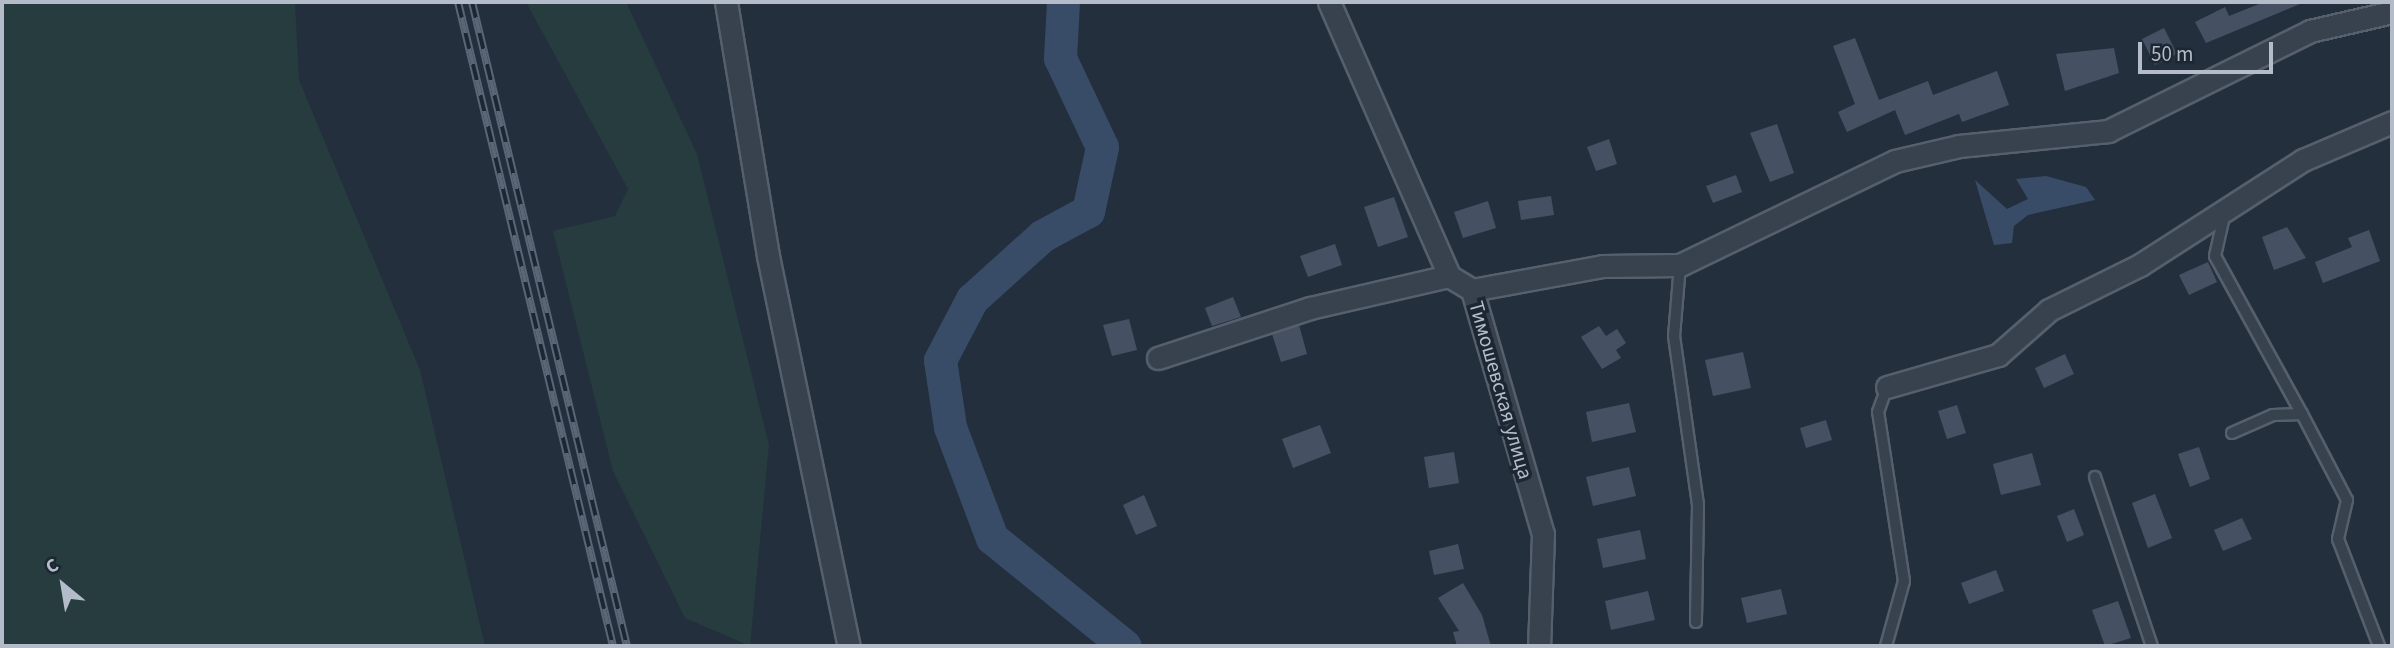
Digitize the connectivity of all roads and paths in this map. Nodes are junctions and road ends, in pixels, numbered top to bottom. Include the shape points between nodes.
1 (726, 2) edge
2 (1329, 2) edge
3 (2392, 12) edge
4 (2392, 122) edge
5 (2226, 210) junction
6 (1680, 265) junction
7 (1450, 276) junction
8 (1472, 290) junction
9 (1158, 358) dead end
10 (1887, 387) joint
11 (2302, 414) junction
12 (2232, 433) dead end
13 (2095, 477) dead end
14 (1696, 622) dead end
15 (849, 646) edge
16 (1539, 646) edge
17 (1886, 646) edge
18 (2152, 646) edge
19 (2379, 646) edge

1 - 15 street via 768,256
2 - 7 street
3 - 6 street via 2310,31 2108,131 1959,146 1895,161
4 - 5 street via 2303,160
5 - 10 street via 2140,265 2049,310 1997,355
5 - 11 lane via 2215,256
6 - 8 street via 1603,266
6 - 14 lane via 1674,335 1698,505
7 - 8 street, Тимошевская улица
7 - 9 street via 1310,308
8 - 16 street, Тимошевская улица via 1543,534
10 - 17 lane via 1878,412 1904,582
11 - 12 lane via 2273,415
11 - 19 lane via 2347,500 2338,539
13 - 18 lane

